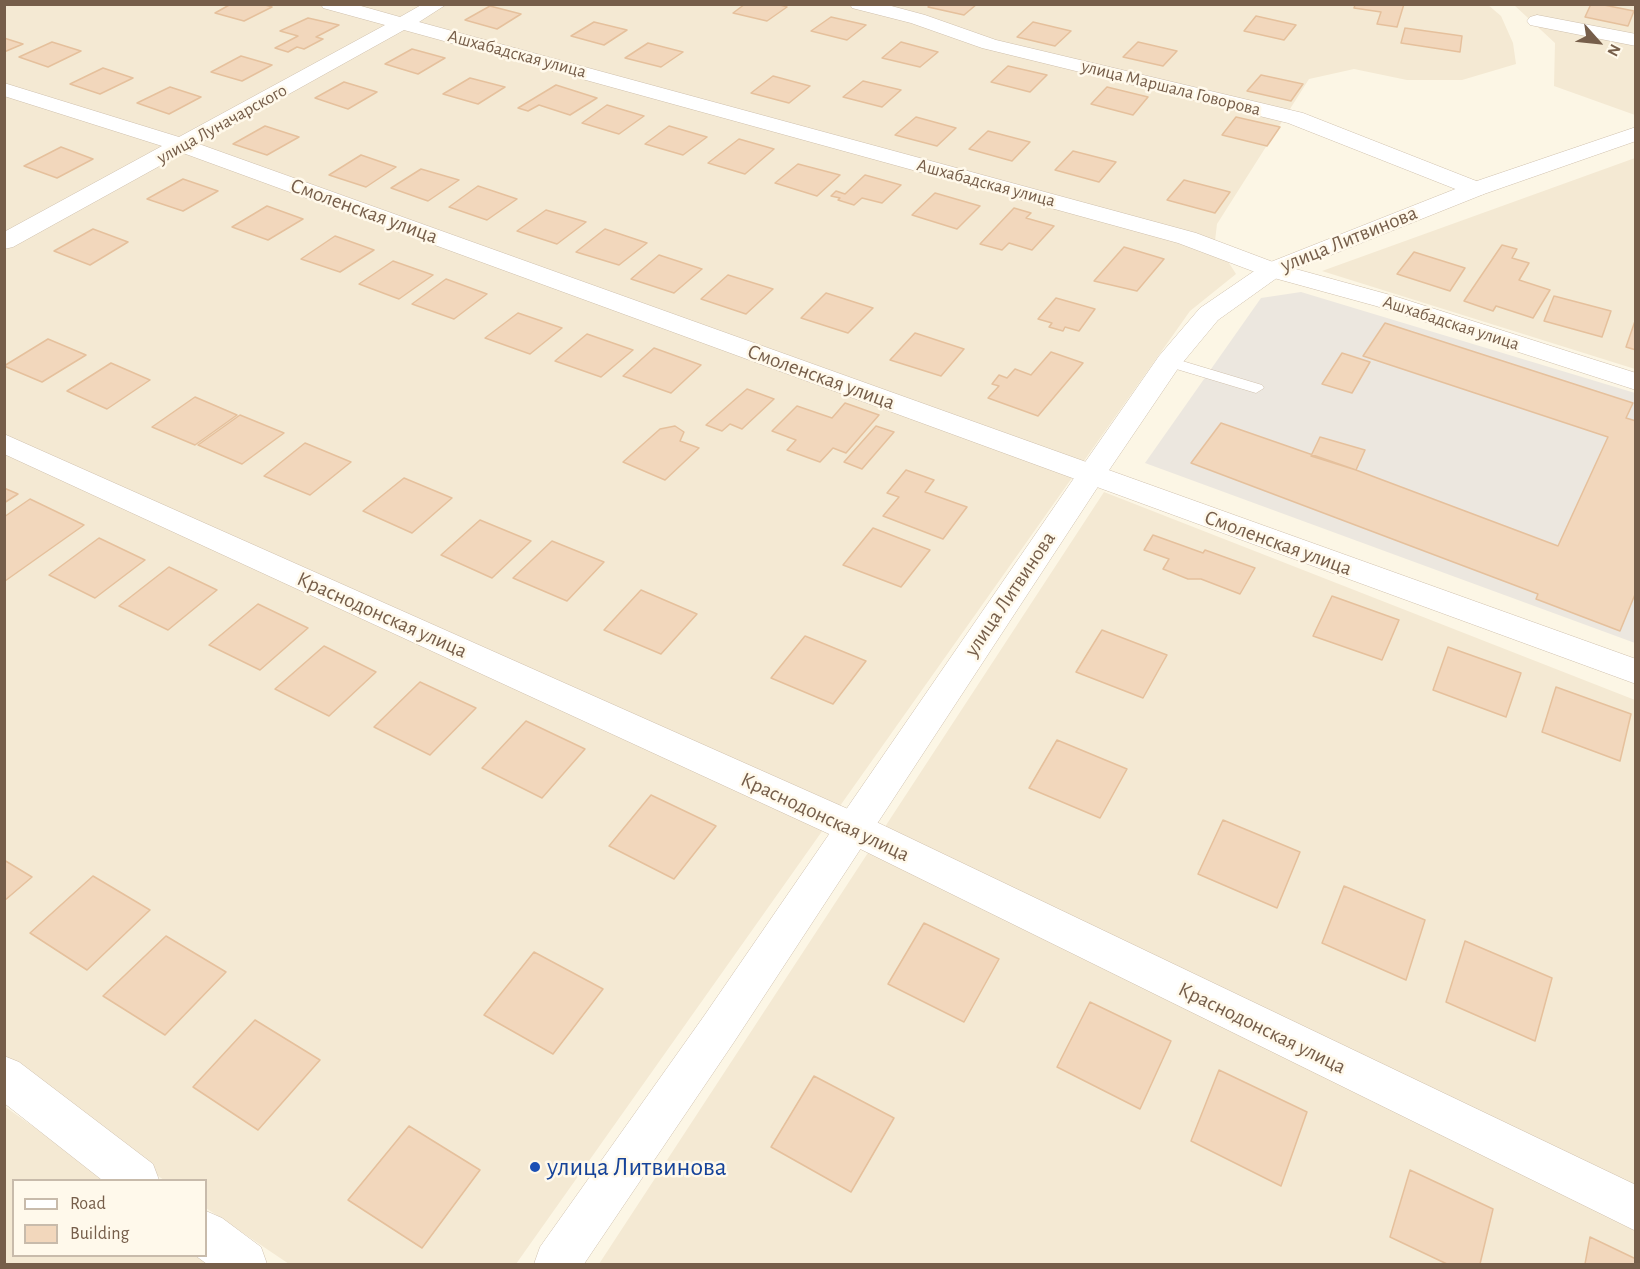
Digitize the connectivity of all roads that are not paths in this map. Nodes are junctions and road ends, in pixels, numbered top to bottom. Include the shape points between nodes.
1 (330, 4) edge
2 (438, 4) edge
3 (859, 4) edge
4 (1537, 21) dead end
5 (402, 24) junction
6 (1635, 40) edge
7 (4, 89) edge
8 (1635, 133) edge
9 (184, 146) junction
10 (1476, 189) junction
11 (4, 242) edge
12 (1272, 270) junction
13 (1169, 362) junction
14 (1635, 382) edge
15 (1256, 388) dead end
16 (4, 443) edge
17 (1090, 475) junction
18 (1635, 672) edge
19 (853, 828) junction
20 (4, 1076) edge
21 (136, 1179) edge
22 (1635, 1209) edge
23 (207, 1235) edge
24 (244, 1264) edge
25 (557, 1264) edge

1 - 5 street, Ашхабадская улица
2 - 5 street, улица Луначарского
3 - 10 street, улица Маршала Говорова via 918,19 989,44 1295,118
4 - 6 street
5 - 9 street, улица Луначарского
5 - 12 street, Ашхабадская улица via 1187,238
7 - 9 street, Смоленская улица
8 - 10 street, улица Литвинова
9 - 11 street, улица Луначарского
9 - 17 street, Смоленская улица
10 - 12 street, улица Литвинова
12 - 13 street, улица Литвинова via 1209,314
12 - 14 street, Ашхабадская улица via 1385,301
13 - 15 lane
13 - 17 street, улица Литвинова
16 - 19 street, Краснодонская улица
17 - 18 street, Смоленская улица
17 - 19 street, улица Литвинова
19 - 22 street, Краснодонская улица
19 - 25 street, улица Литвинова
20 - 21 street
23 - 24 street

